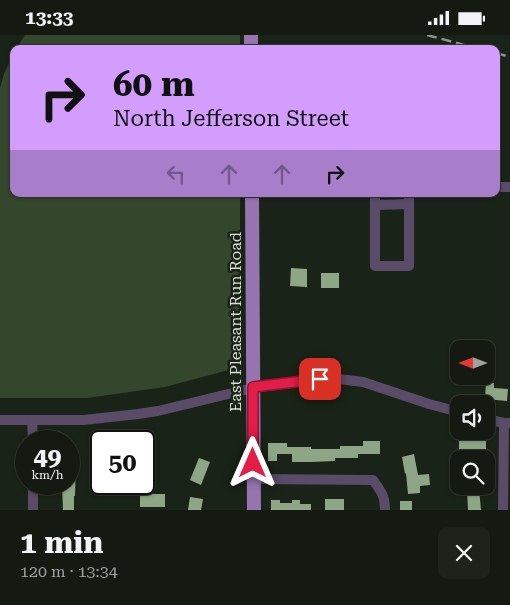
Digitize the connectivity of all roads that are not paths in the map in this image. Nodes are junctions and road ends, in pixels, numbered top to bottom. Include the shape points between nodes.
1 (252, 197) edge
2 (374, 197) edge
3 (409, 199) edge
4 (375, 205) junction
5 (253, 387) junction
6 (450, 410) edge
7 (0, 420) edge
8 (32, 420) junction
9 (507, 423) edge
10 (32, 430) edge
11 (253, 479) junction
12 (33, 495) edge
13 (33, 510) edge
14 (254, 510) edge
15 (385, 510) edge
16 (503, 510) edge

1 - 5 main road, East Pleasant Run Road
2 - 4 street
3 - 4 street
3 - 4 street via 409,266 375,266
5 - 6 street via 339,379 363,383
5 - 8 street via 138,415
5 - 11 main road, East Pleasant Run Road
7 - 8 street
8 - 10 street
9 - 16 street
11 - 14 main road, East Pleasant Run Road
11 - 15 street via 373,480 385,500
12 - 13 street

